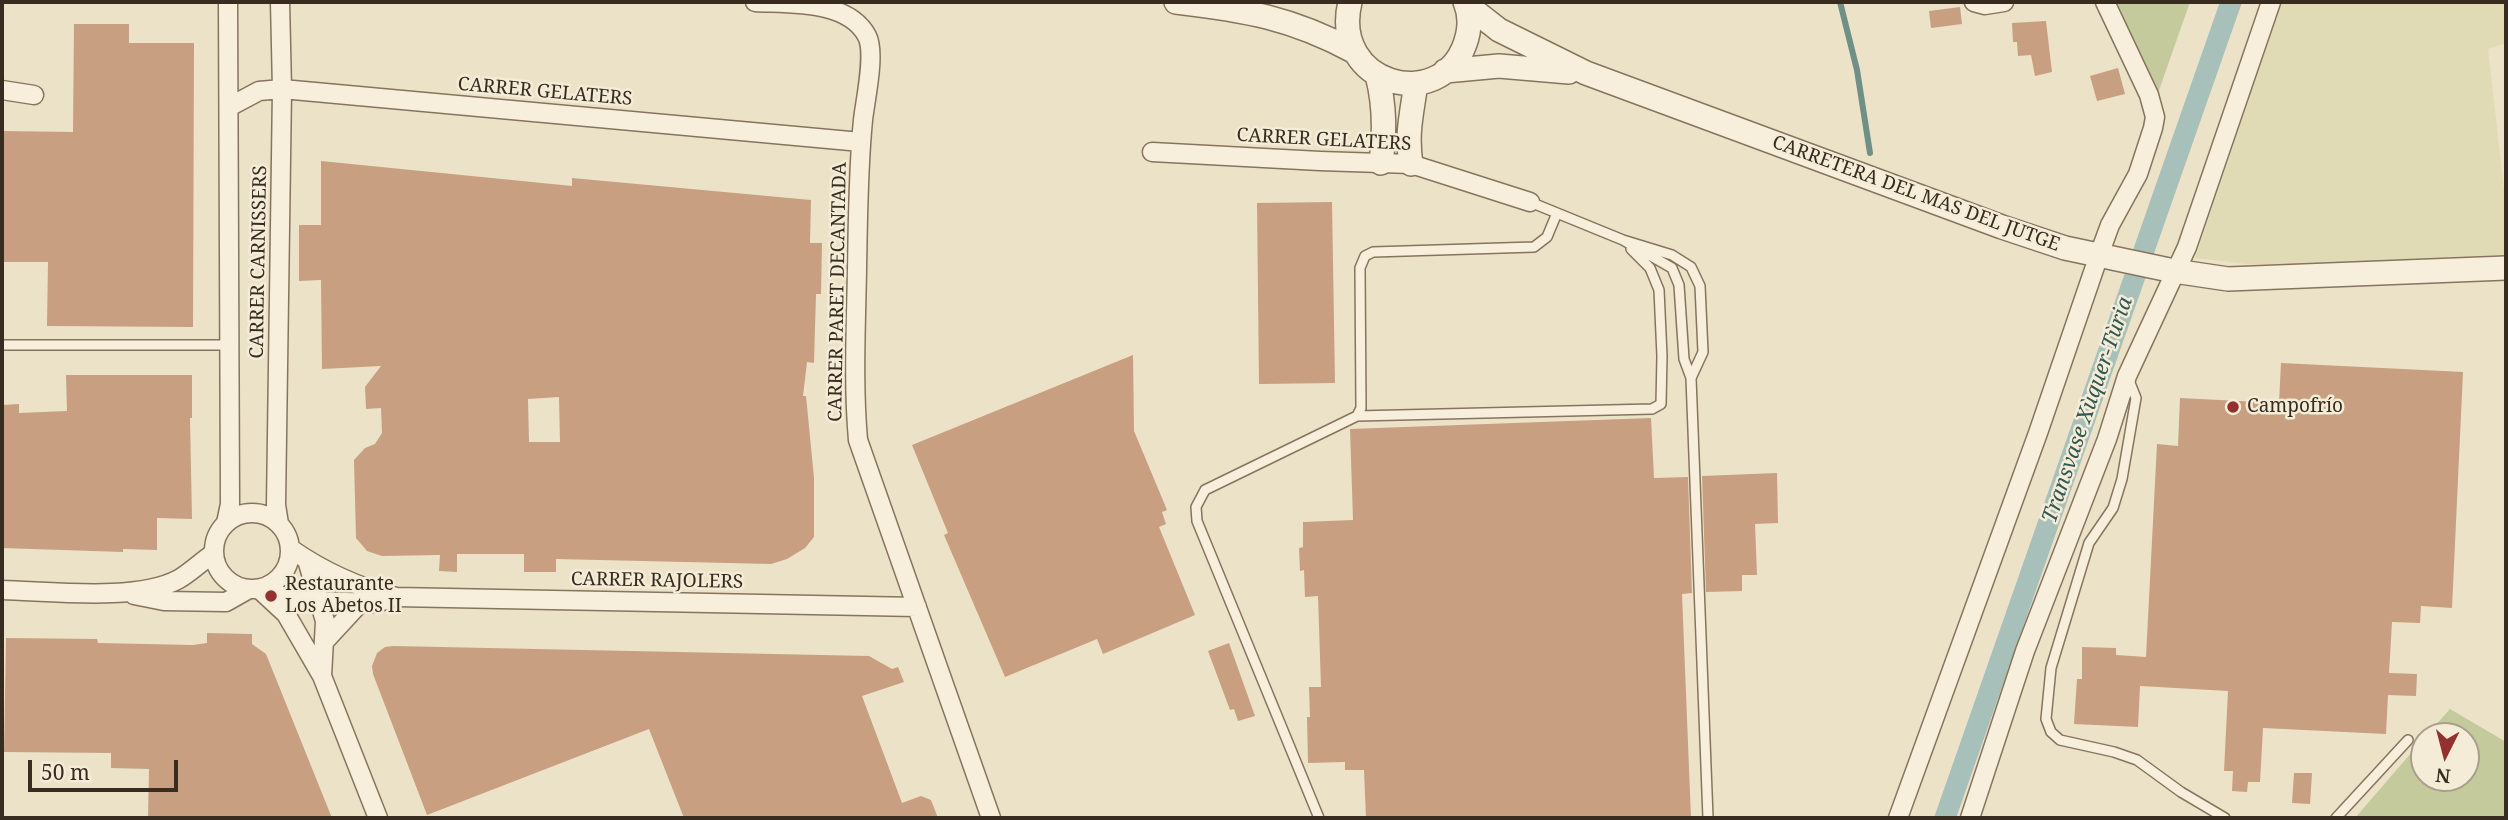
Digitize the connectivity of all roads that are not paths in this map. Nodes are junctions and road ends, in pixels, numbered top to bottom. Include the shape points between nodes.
1 (228, 2) edge
2 (280, 2) edge
3 (755, 2) edge
4 (1176, 2) edge
5 (1350, 2) edge
6 (1974, 2) edge
7 (2004, 2) edge
8 (2105, 2) edge
9 (2271, 2) edge
10 (1466, 3) edge
11 (1353, 51) junction
12 (1445, 71) junction
13 (1586, 74) junction
14 (1377, 75) junction
15 (1416, 83) junction
16 (282, 89) junction
17 (2, 90) edge
18 (34, 94) dead end
19 (229, 107) junction
20 (861, 142) junction
21 (1152, 152) dead end
22 (1381, 163) junction
23 (1411, 164) junction
24 (1530, 202) joint
25 (1557, 213) junction
26 (1623, 240) junction
27 (2105, 257) junction
28 (2506, 268) edge
29 (2167, 269) junction
30 (2, 345) edge
31 (229, 345) junction
32 (2127, 376) junction
33 (1690, 378) junction
34 (1357, 416) junction
35 (226, 523) junction
36 (279, 524) junction
37 (291, 549) junction
38 (214, 553) junction
39 (307, 560) junction
40 (258, 588) junction
41 (2, 590) edge
42 (124, 593) junction
43 (396, 597) junction
44 (320, 601) junction
45 (361, 602) junction
46 (917, 607) junction
47 (325, 641) junction
48 (322, 676) junction
49 (2408, 740) dead end
50 (378, 818) edge
51 (991, 818) edge
52 (1319, 818) edge
53 (1707, 818) edge
54 (1898, 818) edge
55 (1970, 818) edge
56 (2225, 818) edge
57 (2336, 818) edge

1 - 19 street, CARRER CARNISSERS
2 - 16 street, CARRER CARNISSERS
3 - 20 street, CARRER PARET DECANTADA via 837,10 868,37
4 - 11 street via 1280,19
5 - 11 street via 1347,34
6 - 7 street
8 - 27 street via 2155,117 2146,154 2110,225
9 - 29 street via 2187,247
10 - 12 street via 1469,27 1464,48
10 - 13 street, CARRETERA DEL MAS DEL JUTGE via 1508,35
11 - 14 street
12 - 13 street, CARRETERA DEL MAS DEL JUTGE via 1499,66
12 - 15 street
13 - 27 street, CARRETERA DEL MAS DEL JUTGE via 2002,228
14 - 15 street
14 - 22 street via 1385,131
15 - 23 street via 1409,119
16 - 19 street, CARRER GELATERS via 259,91
16 - 20 street, CARRER GELATERS
16 - 36 street, CARRER CARNISSERS
17 - 18 street
19 - 31 street, CARRER CARNISSERS
20 - 46 street, CARRER PARET DECANTADA via 854,394 858,440
21 - 22 street, CARRER GELATERS
22 - 23 street, CARRER GELATERS
23 - 24 street, CARRER GELATERS
24 - 25 lane
25 - 26 lane
25 - 34 lane via 1547,237 1534,247 1373,252 1365,256 1360,268 1361,408
26 - 33 lane via 1672,268 1679,285 1684,359
26 - 33 lane via 1672,255 1691,267 1700,286 1703,352
26 - 34 lane via 1650,268 1659,290 1661,404 1652,409
27 - 29 street, CARRETERA DEL MAS DEL JUTGE
27 - 54 street
28 - 29 street, CARRETERA DEL MAS DEL JUTGE via 2228,279
29 - 32 street
30 - 31 lane
31 - 35 street, CARRER CARNISSERS via 230,504
32 - 55 street via 2025,651
32 - 56 lane via 2136,398 2122,480 2113,508 2089,543 2051,668 2046,719 2060,740 2137,760
33 - 53 lane
34 - 52 lane via 1205,490 1196,507 1196,521
35 - 36 street via 253,512
35 - 38 street, CARRER CARNISSERS via 219,531
36 - 37 street, CARRER CARNISSERS
37 - 39 street, CARRER RAJOLERS
37 - 40 street via 285,572
38 - 40 street via 228,581
38 - 42 street via 180,579
39 - 43 street, CARRER RAJOLERS via 363,589
39 - 44 street
40 - 42 street via 226,602 164,601
40 - 44 street, CARRER RAJOLERS via 287,600
40 - 48 street via 286,614
41 - 42 street
43 - 45 street, CARRER RAJOLERS
43 - 46 street, CARRER RAJOLERS
44 - 45 street, CARRER RAJOLERS
44 - 47 street
45 - 47 street
46 - 51 street, CARRER PARET DECANTADA
47 - 48 street
48 - 50 street
49 - 57 lane

